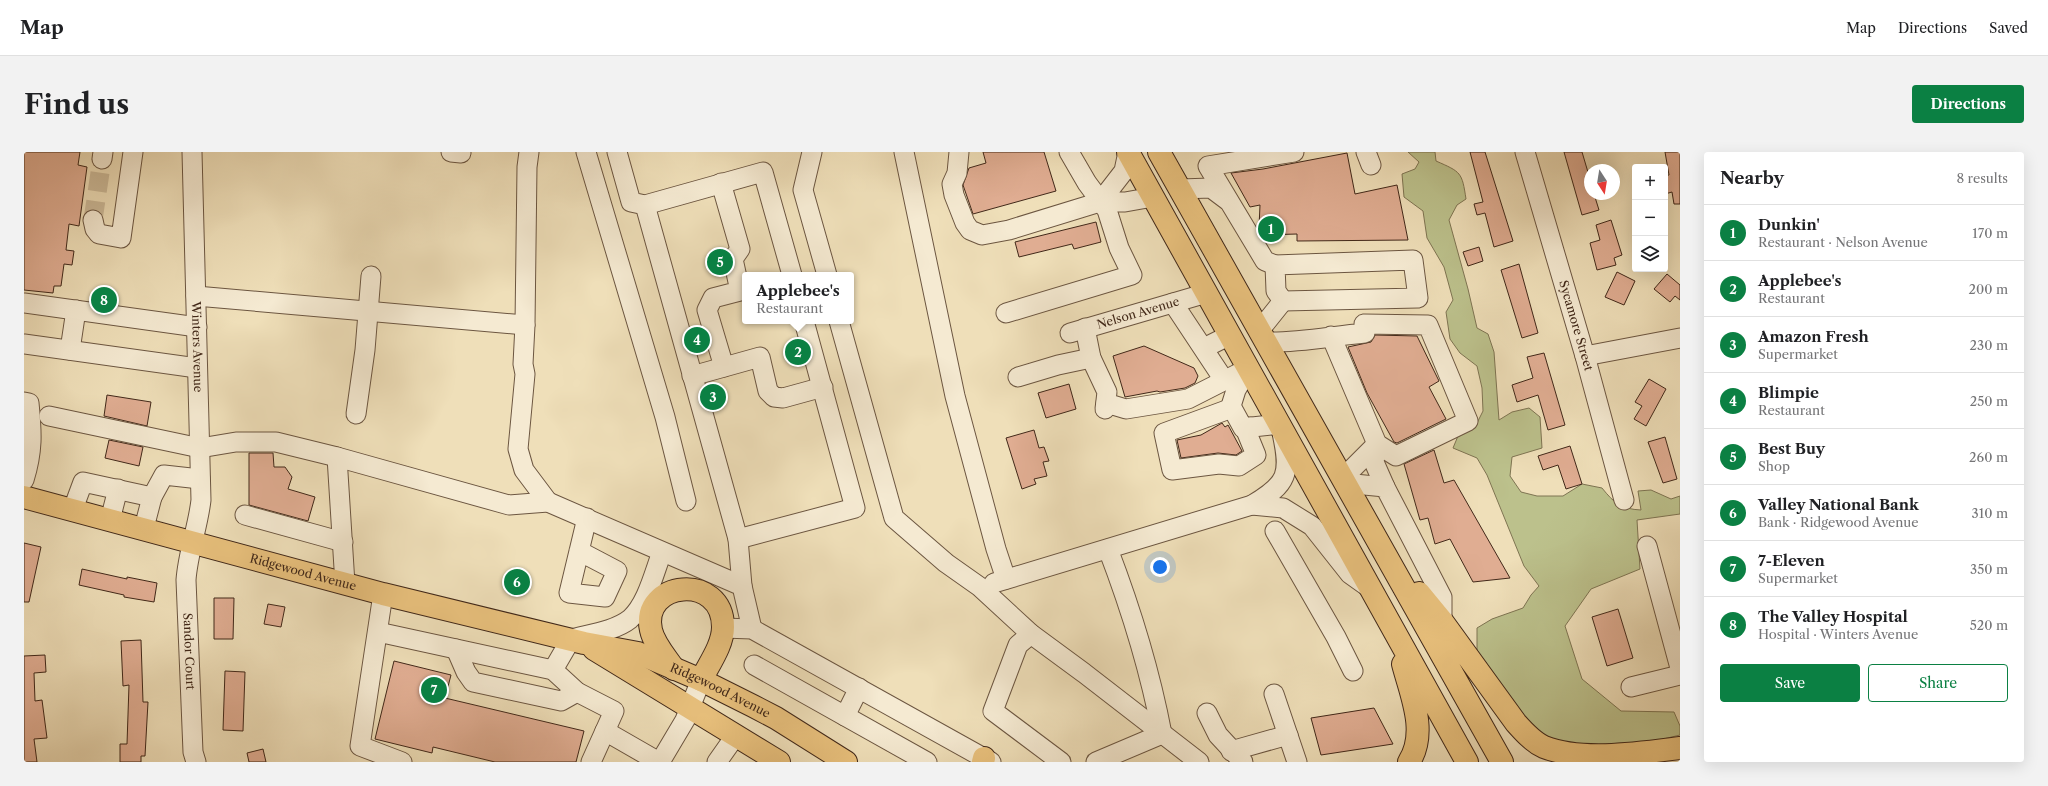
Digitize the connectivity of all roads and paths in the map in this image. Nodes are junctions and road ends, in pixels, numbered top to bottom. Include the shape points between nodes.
1 (133, 152) edge
2 (192, 152) edge
3 (529, 152) edge
4 (586, 152) edge
5 (617, 152) edge
6 (812, 152) edge
7 (904, 152) edge
8 (959, 152) edge
9 (1068, 152) edge
10 (1128, 152) edge
11 (1159, 152) edge
12 (1175, 152) edge
13 (1294, 152) edge
14 (1525, 152) edge
15 (721, 183) junction
16 (1185, 195) junction
17 (1153, 197) junction
18 (1228, 200) junction
19 (1100, 202) junction
20 (645, 205) junction
21 (93, 220) tunnel mouth
22 (1275, 265) junction
23 (791, 272) edge
24 (826, 272) edge
25 (371, 276) dead end
26 (1207, 293) junction
27 (196, 296) junction
28 (1283, 301) junction
29 (1173, 302) junction
30 (24, 303) edge
31 (76, 310) junction
32 (368, 313) junction
33 (1006, 313) dead end
34 (805, 324) edge
35 (840, 324) edge
36 (525, 325) junction
37 (196, 327) junction
38 (1230, 335) junction
39 (1263, 336) junction
40 (1331, 336) junction
41 (1680, 338) edge
42 (24, 344) edge
43 (1204, 348) junction
44 (70, 350) junction
45 (1585, 356) junction
46 (1091, 358) junction
47 (724, 367) junction
48 (198, 368) junction
49 (1249, 368) junction
50 (692, 376) junction
51 (1018, 377) dead end
52 (1224, 380) junction
53 (823, 387) junction
54 (24, 402) edge
55 (1232, 408) junction
56 (356, 414) dead end
57 (49, 416) dead end
58 (1280, 425) junction
59 (1250, 428) junction
60 (1377, 444) junction
61 (200, 448) junction
62 (337, 457) junction
63 (26, 470) edge
64 (200, 479) junction
65 (1343, 481) junction
66 (1385, 487) junction
67 (118, 490) junction
68 (24, 496) edge
69 (152, 497) junction
70 (1624, 500) dead end
71 (686, 501) dead end
72 (548, 502) junction
73 (1252, 505) junction
74 (72, 509) junction
75 (245, 516) dead end
76 (587, 518) junction
77 (110, 520) junction
78 (144, 528) junction
79 (1275, 530) dead end
80 (738, 539) junction
81 (192, 542) junction
82 (343, 542) junction
83 (1647, 546) dead end
84 (1108, 549) junction
85 (579, 551) dead end
86 (662, 552) junction
87 (1387, 556) junction
88 (1006, 579) junction
89 (345, 584) junction
90 (742, 586) junction
91 (980, 587) junction
92 (1371, 589) junction
93 (383, 594) junction
94 (1442, 621) junction
95 (723, 628) junction
96 (752, 629) junction
97 (1394, 630) junction
98 (378, 632) junction
99 (1031, 634) junction
100 (578, 641) junction
101 (456, 649) junction
102 (488, 656) junction
103 (754, 665) dead end
104 (1680, 668) edge
105 (674, 669) junction
106 (553, 670) junction
107 (1353, 671) dead end
108 (466, 672) junction
109 (1680, 675) edge
110 (701, 680) junction
111 (1631, 687) dead end
112 (859, 688) junction
113 (577, 692) junction
114 (1274, 694) dead end
115 (690, 707) junction
116 (1207, 713) dead end
117 (845, 716) junction
118 (605, 731) junction
119 (1162, 734) junction
120 (736, 735) junction
121 (1288, 735) junction
122 (1680, 748) edge
123 (1237, 756) edge
124 (1618, 758) edge
125 (778, 761) edge
126 (986, 761) edge
127 (196, 762) edge
128 (402, 762) edge
129 (591, 762) edge
130 (659, 762) edge
131 (717, 762) edge
132 (846, 762) edge
133 (927, 762) edge
134 (1061, 762) edge
135 (1096, 762) edge
136 (1199, 762) edge
137 (1297, 762) edge
138 (1409, 762) edge
139 (1467, 762) edge
140 (1502, 762) edge

1 - 21 street via 121,238 99,234
2 - 27 street, Winters Avenue
3 - 36 street
4 - 71 street via 665,417
5 - 20 street via 631,202
6 - 24 street via 803,190
7 - 88 street via 954,389
8 - 19 street via 957,173 952,184 954,195 964,223 970,230 982,235 1009,230
9 - 19 street
10 - 17 main road
10 - 19 street via 1124,171
11 - 16 main road
12 - 16 main road
13 - 18 street via 1208,166
14 - 45 street, Sycamore Street
15 - 20 street
15 - 23 street via 763,172
15 - 47 street via 740,249 733,259 740,291 713,298 707,310
16 - 18 street via 1211,188
16 - 39 main road
17 - 19 street via 1125,202
17 - 26 main road
18 - 22 street via 1265,261
19 - 33 street via 1106,210 1118,248 1132,274
20 - 50 street
22 - 28 street via 1276,291
22 - 28 street via 1413,260 1418,298
25 - 32 street
26 - 29 street, Nelson Avenue
26 - 38 main road
27 - 32 street
27 - 37 street, Winters Avenue
28 - 39 street
29 - 43 street
29 - 46 street, Nelson Avenue via 1078,330
30 - 31 street
31 - 37 street
31 - 44 street
32 - 36 street
32 - 56 street
34 - 53 street
35 - 91 street via 894,518 946,563
36 - 72 street via 525,374 518,449 524,470
37 - 48 street, Winters Avenue
38 - 43 street
38 - 49 main road
39 - 40 street via 1291,343
39 - 65 main road
40 - 60 street
40 - 60 street via 1365,333 1364,324 1428,325 1468,421 1396,456
41 - 45 street
42 - 44 street
43 - 52 street
44 - 48 street
45 - 70 street, Sycamore Street
46 - 51 street
46 - 52 street via 1107,392 1105,406 1126,409 1188,399
47 - 50 street
47 - 53 street via 760,357 768,391 774,398
48 - 61 street, Winters Avenue
49 - 52 street
49 - 55 street via 1236,390
49 - 58 main road
50 - 80 street
53 - 80 street via 855,508
54 - 63 street via 29,403 32,440
55 - 59 street via 1243,428
55 - 59 street via 1164,433 1172,470 1219,464 1239,466 1256,455 1247,432
57 - 61 street
58 - 59 street
58 - 73 street via 1286,452 1286,471 1281,484 1272,494
58 - 92 main road
60 - 65 street
60 - 66 street via 1374,462
61 - 62 street via 236,442 276,442
61 - 64 street, Winters Avenue
62 - 72 street via 509,505
62 - 82 street
64 - 69 street via 164,475
64 - 81 street, Winters Avenue via 199,515
65 - 66 street
65 - 87 main road
66 - 94 street via 1442,597
67 - 69 street
67 - 74 street via 83,482
67 - 77 street
68 - 74 main road, Ridgewood Avenue
69 - 78 street
72 - 76 street
73 - 84 street
73 - 92 street via 1283,508 1312,526 1350,574
74 - 77 main road, Ridgewood Avenue
75 - 82 street
76 - 85 street
76 - 86 street
77 - 78 main road, Ridgewood Avenue
78 - 81 main road, Ridgewood Avenue
79 - 107 street
80 - 90 street
81 - 89 main road, Ridgewood Avenue
81 - 127 street, Sandor Court via 186,580 193,752
82 - 89 street
83 - 104 street
84 - 88 street
84 - 119 street via 1154,692
86 - 90 street
86 - 100 street via 640,608 629,620
87 - 94 main road
87 - 140 main road
88 - 91 street
89 - 93 main road, Ridgewood Avenue
90 - 96 street
91 - 99 street
92 - 97 main road
93 - 98 street
93 - 100 main road, Ridgewood Avenue
94 - 124 main road via 1512,718 1536,742 1569,754
95 - 96 street
95 - 105 main road via 719,609 711,597 698,590 683,589 663,596 654,607 650,625 656,643
95 - 110 main road via 721,641
96 - 112 street
97 - 138 main road via 1418,728 1417,742
97 - 139 main road
98 - 101 street
98 - 128 street via 360,746
99 - 119 street
99 - 134 street via 1018,645 992,712
100 - 105 main road, Ridgewood Avenue via 638,654
100 - 106 street
100 - 115 main road, Ridgewood Avenue
101 - 102 street
101 - 108 street
102 - 106 street
102 - 108 street via 476,662
103 - 117 street
105 - 110 main road, Ridgewood Avenue
106 - 113 street
108 - 113 street via 473,682 561,701
109 - 111 street
110 - 115 street
110 - 132 main road, Ridgewood Avenue via 776,718
112 - 117 street
112 - 126 street
113 - 118 street via 614,711
114 - 121 street
115 - 120 main road, Ridgewood Avenue
115 - 130 street via 686,720
116 - 123 street via 1218,735
117 - 133 street
118 - 129 street
118 - 130 street
119 - 135 street
119 - 136 street
120 - 125 main road, Ridgewood Avenue
120 - 131 street
121 - 123 street
121 - 137 street
122 - 124 main road

